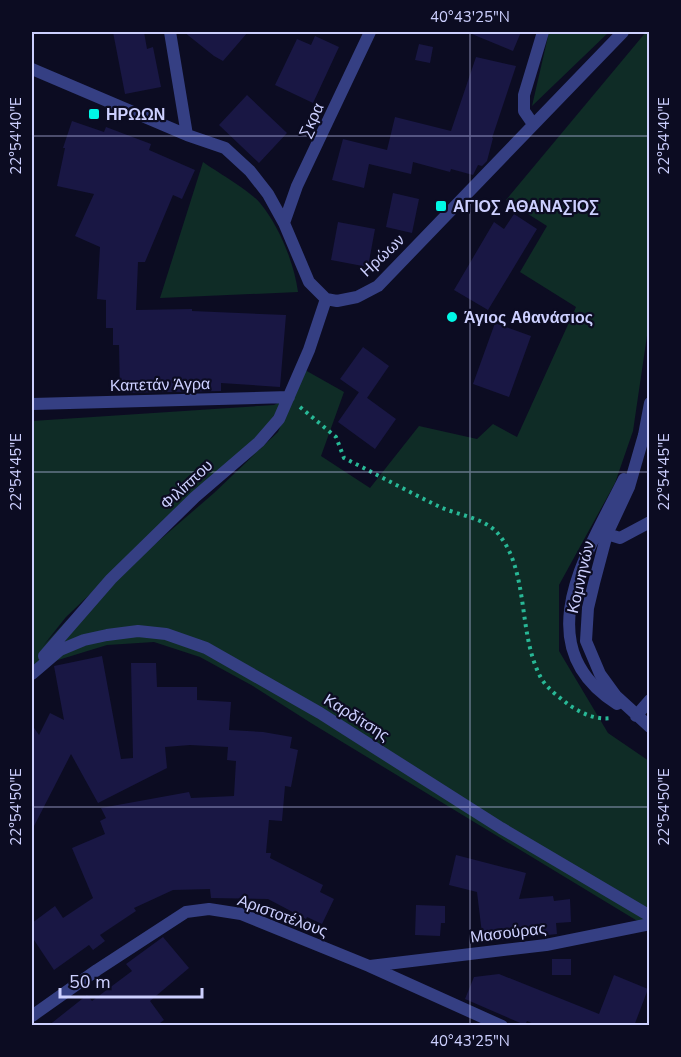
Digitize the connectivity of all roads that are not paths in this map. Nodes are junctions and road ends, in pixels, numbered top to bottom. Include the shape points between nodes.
1 (170, 32) edge
2 (370, 32) edge
3 (543, 32) edge
4 (623, 32) edge
5 (32, 69) edge
6 (533, 124) junction
7 (187, 135) junction
8 (284, 223) junction
9 (326, 298) junction
10 (289, 397) junction
11 (650, 403) edge
12 (32, 404) edge
13 (650, 522) edge
14 (603, 531) junction
15 (32, 673) edge
16 (650, 699) edge
17 (636, 716) junction
18 (650, 727) edge
19 (650, 916) edge
20 (650, 924) edge
21 (369, 966) junction
22 (32, 1016) edge
23 (502, 1026) edge

1 - 7 street
2 - 8 street, Σκρα via 297,186
3 - 6 street via 524,95 525,111
4 - 6 street, Ηρώων
5 - 7 street
6 - 9 street, Ηρώων via 378,286 357,297 337,301
7 - 8 street via 225,148 262,186
8 - 9 street via 309,282
9 - 10 street, Φιλίππου
10 - 12 street, Καπετάν Άγρα
10 - 15 street, Φιλίππου via 279,419 259,442 195,496 111,579
11 - 14 street, Κομνηνών via 644,435
13 - 14 street via 620,538
14 - 17 street, Κομνηνών via 588,608 586,641 600,674
14 - 17 street, Κομνηνών via 581,565 572,596 569,638 577,661 592,684
15 - 19 street, Καρδίτσης via 60,650 106,635 166,634 206,648 320,713 501,828
16 - 17 street
17 - 18 street
20 - 21 street, Μασούρας via 546,945
21 - 22 street, Αριστοτέλους via 241,914 209,909 186,912
21 - 23 street, Αριστοτέλους

